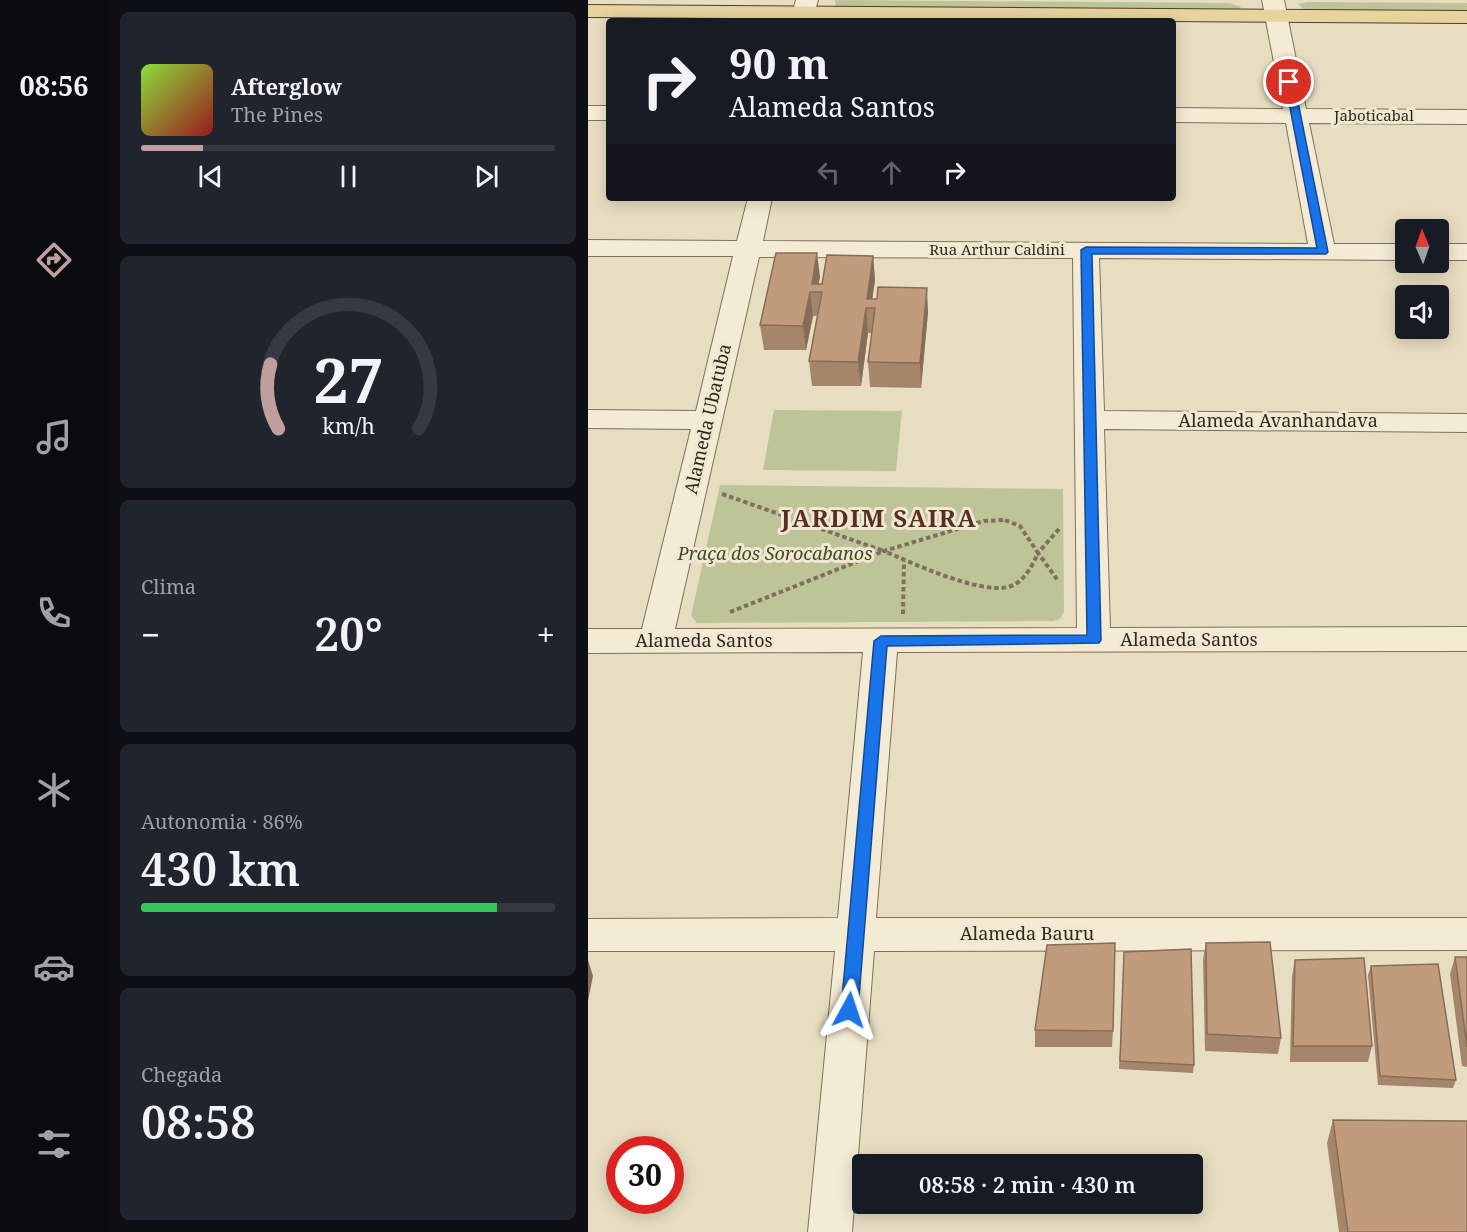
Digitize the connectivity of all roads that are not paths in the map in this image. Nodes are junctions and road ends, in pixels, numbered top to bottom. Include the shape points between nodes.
1 (1275, 8) edge
2 (588, 11) edge
3 (804, 11) edge
4 (1467, 16) edge
5 (588, 113) edge
6 (606, 113) edge
7 (1176, 116) edge
8 (1296, 116) junction
9 (1467, 117) edge
10 (759, 201) edge
11 (588, 248) edge
12 (748, 249) junction
13 (1086, 250) junction
14 (1323, 252) junction
15 (1395, 252) edge
16 (1449, 252) edge
17 (1467, 252) edge
18 (588, 419) edge
19 (708, 420) junction
20 (1089, 420) junction
21 (1467, 423) edge
22 (1467, 639) edge
23 (892, 640) junction
24 (1094, 640) junction
25 (588, 641) edge
26 (656, 641) junction
27 (855, 934) junction
28 (1467, 934) edge
29 (588, 935) edge
30 (830, 1232) edge

1 - 3 main road
1 - 4 main road
1 - 8 street
2 - 3 main road
5 - 6 street
7 - 8 street, Jaboticabal
8 - 9 street, Jaboticabal
8 - 14 street
10 - 12 street, Alameda Ubatuba
11 - 12 street, Rua Arthur Caldini
12 - 13 street, Rua Arthur Caldini
12 - 19 street, Alameda Ubatuba
13 - 14 street, Rua Arthur Caldini
13 - 20 street
14 - 15 street, Rua Arthur Caldini
16 - 17 street
18 - 19 street
19 - 26 street, Alameda Ubatuba
20 - 21 street, Alameda Avanhandava
20 - 24 street
22 - 24 street, Alameda Santos
23 - 24 street, Alameda Santos
23 - 26 street, Alameda Santos
23 - 27 street
25 - 26 street, Alameda Santos
27 - 28 street, Alameda Bauru
27 - 29 street, Alameda Bauru
27 - 30 street

